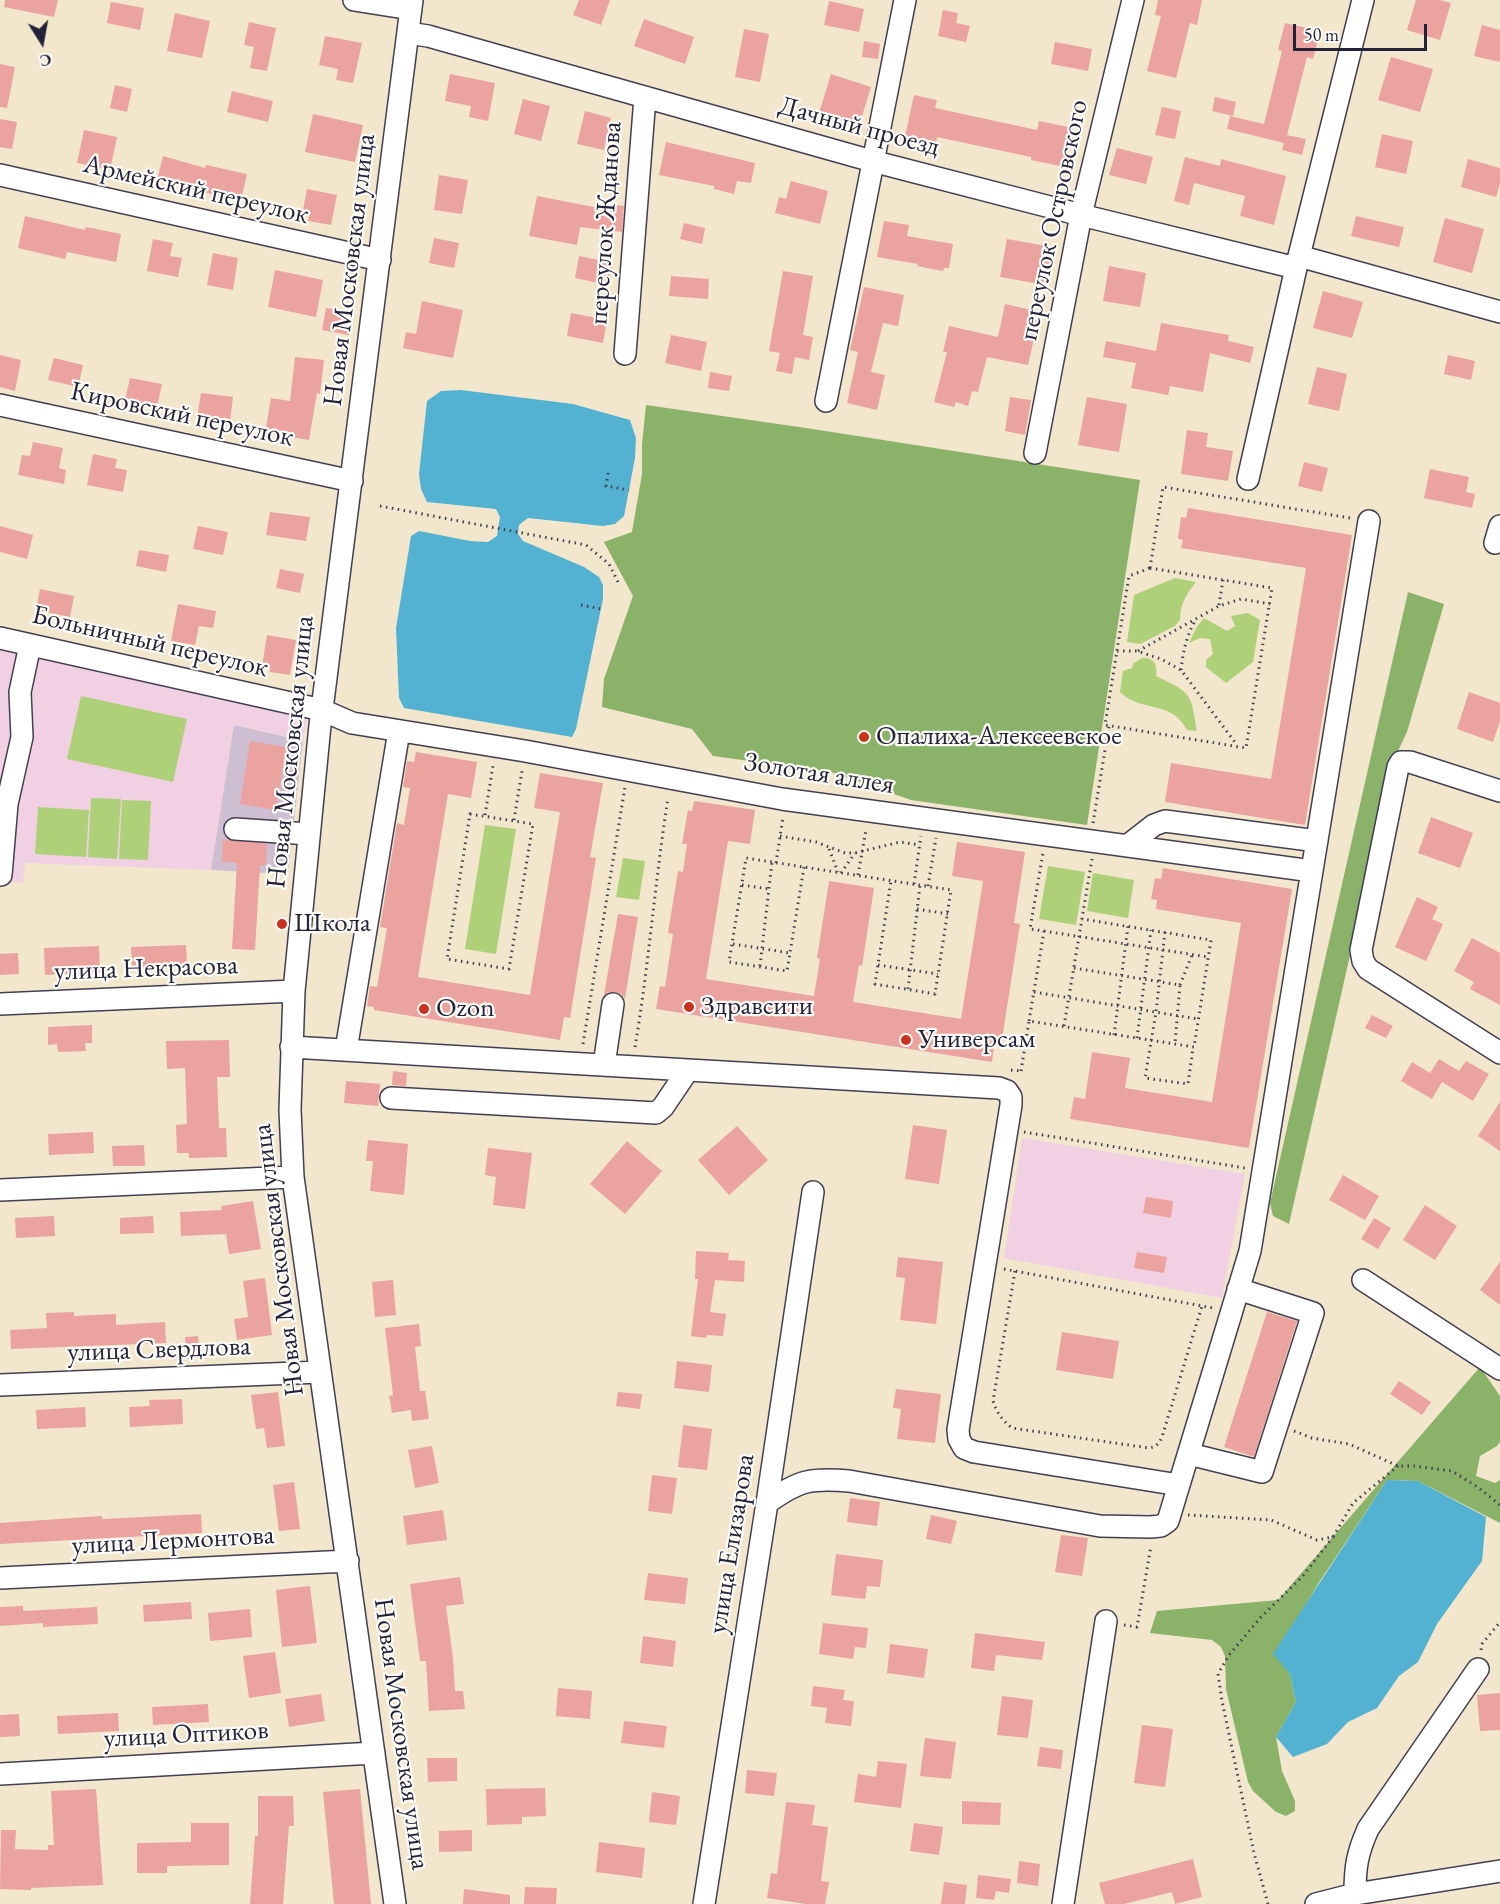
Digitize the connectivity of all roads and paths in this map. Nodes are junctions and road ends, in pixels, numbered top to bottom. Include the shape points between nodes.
1 (354, 0) edge
2 (905, 0) edge
3 (1133, 0) edge
4 (1364, 0) edge
5 (412, 5) edge
6 (408, 33) junction
7 (645, 97) junction
8 (872, 161) junction
9 (0, 175) edge
10 (1080, 215) junction
11 (380, 260) junction
12 (1298, 262) junction
13 (1500, 312) edge
14 (625, 354) dead end
15 (826, 401) dead end
16 (0, 405) edge
17 (1035, 453) dead end
18 (608, 473) dead end
19 (1248, 479) dead end
20 (352, 481) junction
21 (629, 490) dead end
22 (380, 507) dead end
23 (1369, 521) joint
24 (1150, 568) junction
25 (1223, 580) junction
26 (619, 584) dead end
27 (1270, 604) junction
28 (581, 606) dead end
29 (1219, 606) junction
30 (601, 609) dead end
31 (1196, 619) junction
32 (0, 638) edge
33 (30, 645) junction
34 (1117, 651) junction
35 (1137, 651) junction
36 (1181, 670) junction
37 (322, 710) junction
38 (399, 730) junction
39 (496, 746) junction
40 (1238, 746) junction
41 (525, 751) junction
42 (627, 770) junction
43 (672, 778) junction
44 (1500, 791) edge
45 (786, 800) junction
46 (4, 803) edge
47 (869, 811) junction
48 (485, 816) junction
49 (932, 819) junction
50 (514, 821) junction
51 (235, 829) dead end
52 (309, 834) junction
53 (1046, 835) junction
54 (780, 836) junction
55 (1317, 841) junction
56 (920, 845) junction
57 (1127, 846) junction
58 (828, 847) junction
59 (862, 851) junction
60 (855, 853) junction
61 (774, 862) junction
62 (804, 867) junction
63 (839, 872) junction
64 (1312, 872) junction
65 (1, 875) edge
66 (858, 876) junction
67 (891, 881) junction
68 (914, 884) junction
69 (742, 885) junction
70 (920, 885) junction
71 (928, 886) junction
72 (769, 889) junction
73 (917, 909) junction
74 (948, 914) junction
75 (1128, 926) junction
76 (1151, 930) junction
77 (1044, 931) junction
78 (1165, 932) junction
79 (1079, 937) junction
80 (732, 944) junction
81 (1126, 944) junction
82 (1149, 948) junction
83 (762, 949) junction
84 (1163, 950) junction
85 (790, 953) junction
86 (1192, 955) junction
87 (1208, 957) junction
88 (878, 965) junction
89 (760, 966) junction
90 (1074, 968) junction
91 (910, 970) junction
92 (938, 974) junction
93 (1122, 976) junction
94 (1145, 980) junction
95 (1160, 982) junction
96 (1180, 985) junction
97 (908, 989) junction
98 (294, 991) junction
99 (1034, 992) junction
100 (1069, 998) junction
101 (0, 1004) edge
102 (614, 1004) dead end
103 (1119, 1006) junction
104 (1142, 1010) junction
105 (1156, 1012) junction
106 (1177, 1016) junction
107 (1198, 1019) junction
108 (1029, 1021) junction
109 (1064, 1026) junction
110 (1114, 1035) junction
111 (1137, 1038) junction
112 (1152, 1040) junction
113 (1175, 1044) junction
114 (291, 1047) junction
115 (1194, 1047) junction
116 (346, 1050) junction
117 (1500, 1053) edge
118 (1023, 1060) dead end
119 (579, 1064) junction
120 (604, 1065) junction
121 (632, 1067) junction
122 (688, 1070) junction
123 (391, 1098) dead end
124 (1023, 1132) dead end
125 (1246, 1168) dead end
126 (293, 1177) junction
127 (0, 1190) edge
128 (813, 1192) dead end
129 (1015, 1271) joint
130 (1363, 1280) dead end
131 (1238, 1289) junction
132 (1500, 1369) edge
133 (320, 1372) junction
134 (0, 1385) edge
135 (1277, 1425) junction
136 (1189, 1454) junction
137 (1398, 1466) junction
138 (1179, 1485) junction
139 (767, 1503) junction
140 (1500, 1505) edge
141 (1163, 1520) junction
142 (1333, 1537) junction
143 (348, 1561) junction
144 (0, 1578) edge
145 (1106, 1621) dead end
146 (1500, 1622) edge
147 (1137, 1627) dead end
148 (1478, 1669) joint
149 (374, 1753) junction
150 (0, 1774) edge
151 (1500, 1871) edge
152 (1355, 1894) junction
153 (395, 1904) edge
154 (704, 1904) edge
155 (1063, 1904) edge
156 (1268, 1904) edge
157 (1316, 1904) edge

1 - 5 street
2 - 8 street
3 - 10 street, переулок Островского
4 - 12 street
5 - 6 street, Новая Московская улица
6 - 7 street, Дачный проезд
6 - 11 street, Новая Московская улица
7 - 8 street, Дачный проезд
7 - 14 street, переулок Жданова
8 - 10 street, Дачный проезд
8 - 15 street
9 - 11 street, Армейский переулок
10 - 12 street, Дачный проезд
10 - 17 street, переулок Островского
11 - 20 street, Новая Московская улица
12 - 13 street, Дачный проезд
12 - 19 street
16 - 20 street, Кировский переулок
18 - 21 path via 606,486
20 - 37 street, Новая Московская улица
22 - 26 path via 586,545 609,564
23 - 24 path via 1163,487
23 - 55 street
24 - 25 path
24 - 34 path via 1129,576
25 - 27 path via 1272,588
25 - 29 path
27 - 29 path via 1241,599
27 - 40 path via 1246,748
28 - 30 path
29 - 31 path
31 - 35 path
31 - 36 path via 1184,649
32 - 33 street, Больничный переулок
33 - 37 street, Больничный переулок
33 - 46 street via 20,692 22,737
34 - 35 path
34 - 40 path via 1105,725
35 - 36 path via 1161,658
36 - 40 path
37 - 38 street, Золотая аллея via 352,723
37 - 52 street, Новая Московская улица
38 - 39 street, Золотая аллея
38 - 116 street
39 - 41 street, Золотая аллея
39 - 48 path
41 - 42 street, Золотая аллея
41 - 50 path
42 - 43 street, Золотая аллея
42 - 119 path
43 - 45 street, Золотая аллея
43 - 121 path
44 - 117 street via 1401,762 1361,950 1368,969
45 - 47 street, Золотая аллея
45 - 54 path
46 - 65 street
47 - 49 street, Золотая аллея
47 - 59 path
48 - 50 path
48 - 50 path via 470,814 447,959 509,969 533,824
49 - 53 street, Золотая аллея
49 - 56 path
49 - 71 path
51 - 52 street
52 - 98 street, Новая Московская улица
53 - 57 street, Золотая аллея
53 - 77 path via 1030,929
54 - 58 path
54 - 61 path
55 - 57 street via 1165,821
55 - 64 street
56 - 59 path via 900,842
56 - 68 path
57 - 64 street, Золотая аллея
58 - 60 path
58 - 63 path
59 - 60 path
59 - 66 path
60 - 63 path
61 - 62 path
61 - 69 path via 746,858
61 - 72 path
62 - 63 path
62 - 85 path
63 - 66 path
64 - 131 street via 1250,1251
66 - 67 path
67 - 68 path
67 - 88 path
68 - 70 path
69 - 72 path
69 - 80 path
70 - 71 path
70 - 73 path
71 - 74 path via 951,890
72 - 83 path
73 - 74 path
73 - 91 path
74 - 92 path
75 - 76 path
75 - 79 path via 1082,919
75 - 81 path
76 - 78 path
76 - 82 path
77 - 79 path
77 - 99 path
78 - 84 path
78 - 87 path via 1211,940
79 - 81 path
79 - 90 path
80 - 83 path
80 - 89 path via 729,962
81 - 82 path
81 - 93 path
82 - 84 path
82 - 94 path
83 - 85 path
83 - 89 path
84 - 86 path
84 - 95 path
85 - 89 path via 787,971
86 - 87 path
86 - 96 path
87 - 107 path
88 - 91 path
88 - 97 path via 875,984
90 - 93 path
90 - 100 path
91 - 92 path
91 - 97 path
92 - 97 path via 935,994
93 - 94 path
93 - 103 path
94 - 95 path
94 - 104 path
95 - 96 path
95 - 105 path
96 - 106 path
98 - 101 street, улица Некрасова
98 - 114 street, Новая Московская улица
99 - 100 path
99 - 108 path
100 - 103 path
100 - 109 path
102 - 120 street
103 - 104 path
103 - 110 path
104 - 105 path
104 - 111 path
105 - 106 path
105 - 112 path
106 - 107 path
106 - 113 path
107 - 115 path
108 - 109 path
108 - 118 path
109 - 110 path
110 - 111 path
111 - 112 path
112 - 113 path
112 - 115 path via 1146,1078 1188,1084
113 - 115 path
114 - 116 street
114 - 126 street, Новая Московская улица
116 - 119 street
119 - 120 street
120 - 121 street
121 - 122 street
122 - 123 street via 656,1113
122 - 138 street via 1007,1091 1011,1105 959,1439 964,1448 974,1452
124 - 125 path
126 - 127 street
126 - 133 street, Новая Московская улица
128 - 139 street, улица Елизарова
129 - 129 path via 1202,1306 1159,1444 1137,1447 1012,1428 1003,1421 993,1401
130 - 132 street
131 - 135 street via 1313,1313
131 - 136 street
133 - 134 street, улица Свердлова
133 - 143 street, Новая Московская улица
135 - 136 street via 1262,1472
135 - 137 path via 1312,1438 1349,1444
136 - 138 street
137 - 140 path via 1452,1471
137 - 142 path via 1353,1503
138 - 141 street
139 - 141 street via 788,1488 817,1479 849,1481 1100,1526
139 - 154 street, улица Елизарова
141 - 142 path via 1271,1520 1317,1540
141 - 147 path
142 - 156 path via 1302,1578 1229,1655 1218,1674
143 - 144 street, улица Лермонтова
143 - 149 street, Новая Московская улица
145 - 155 street
146 - 148 path via 1482,1644
148 - 152 street via 1368,1829 1358,1851
149 - 150 street, улица Оптиков
149 - 153 street, Новая Московская улица
151 - 152 street
152 - 157 street

